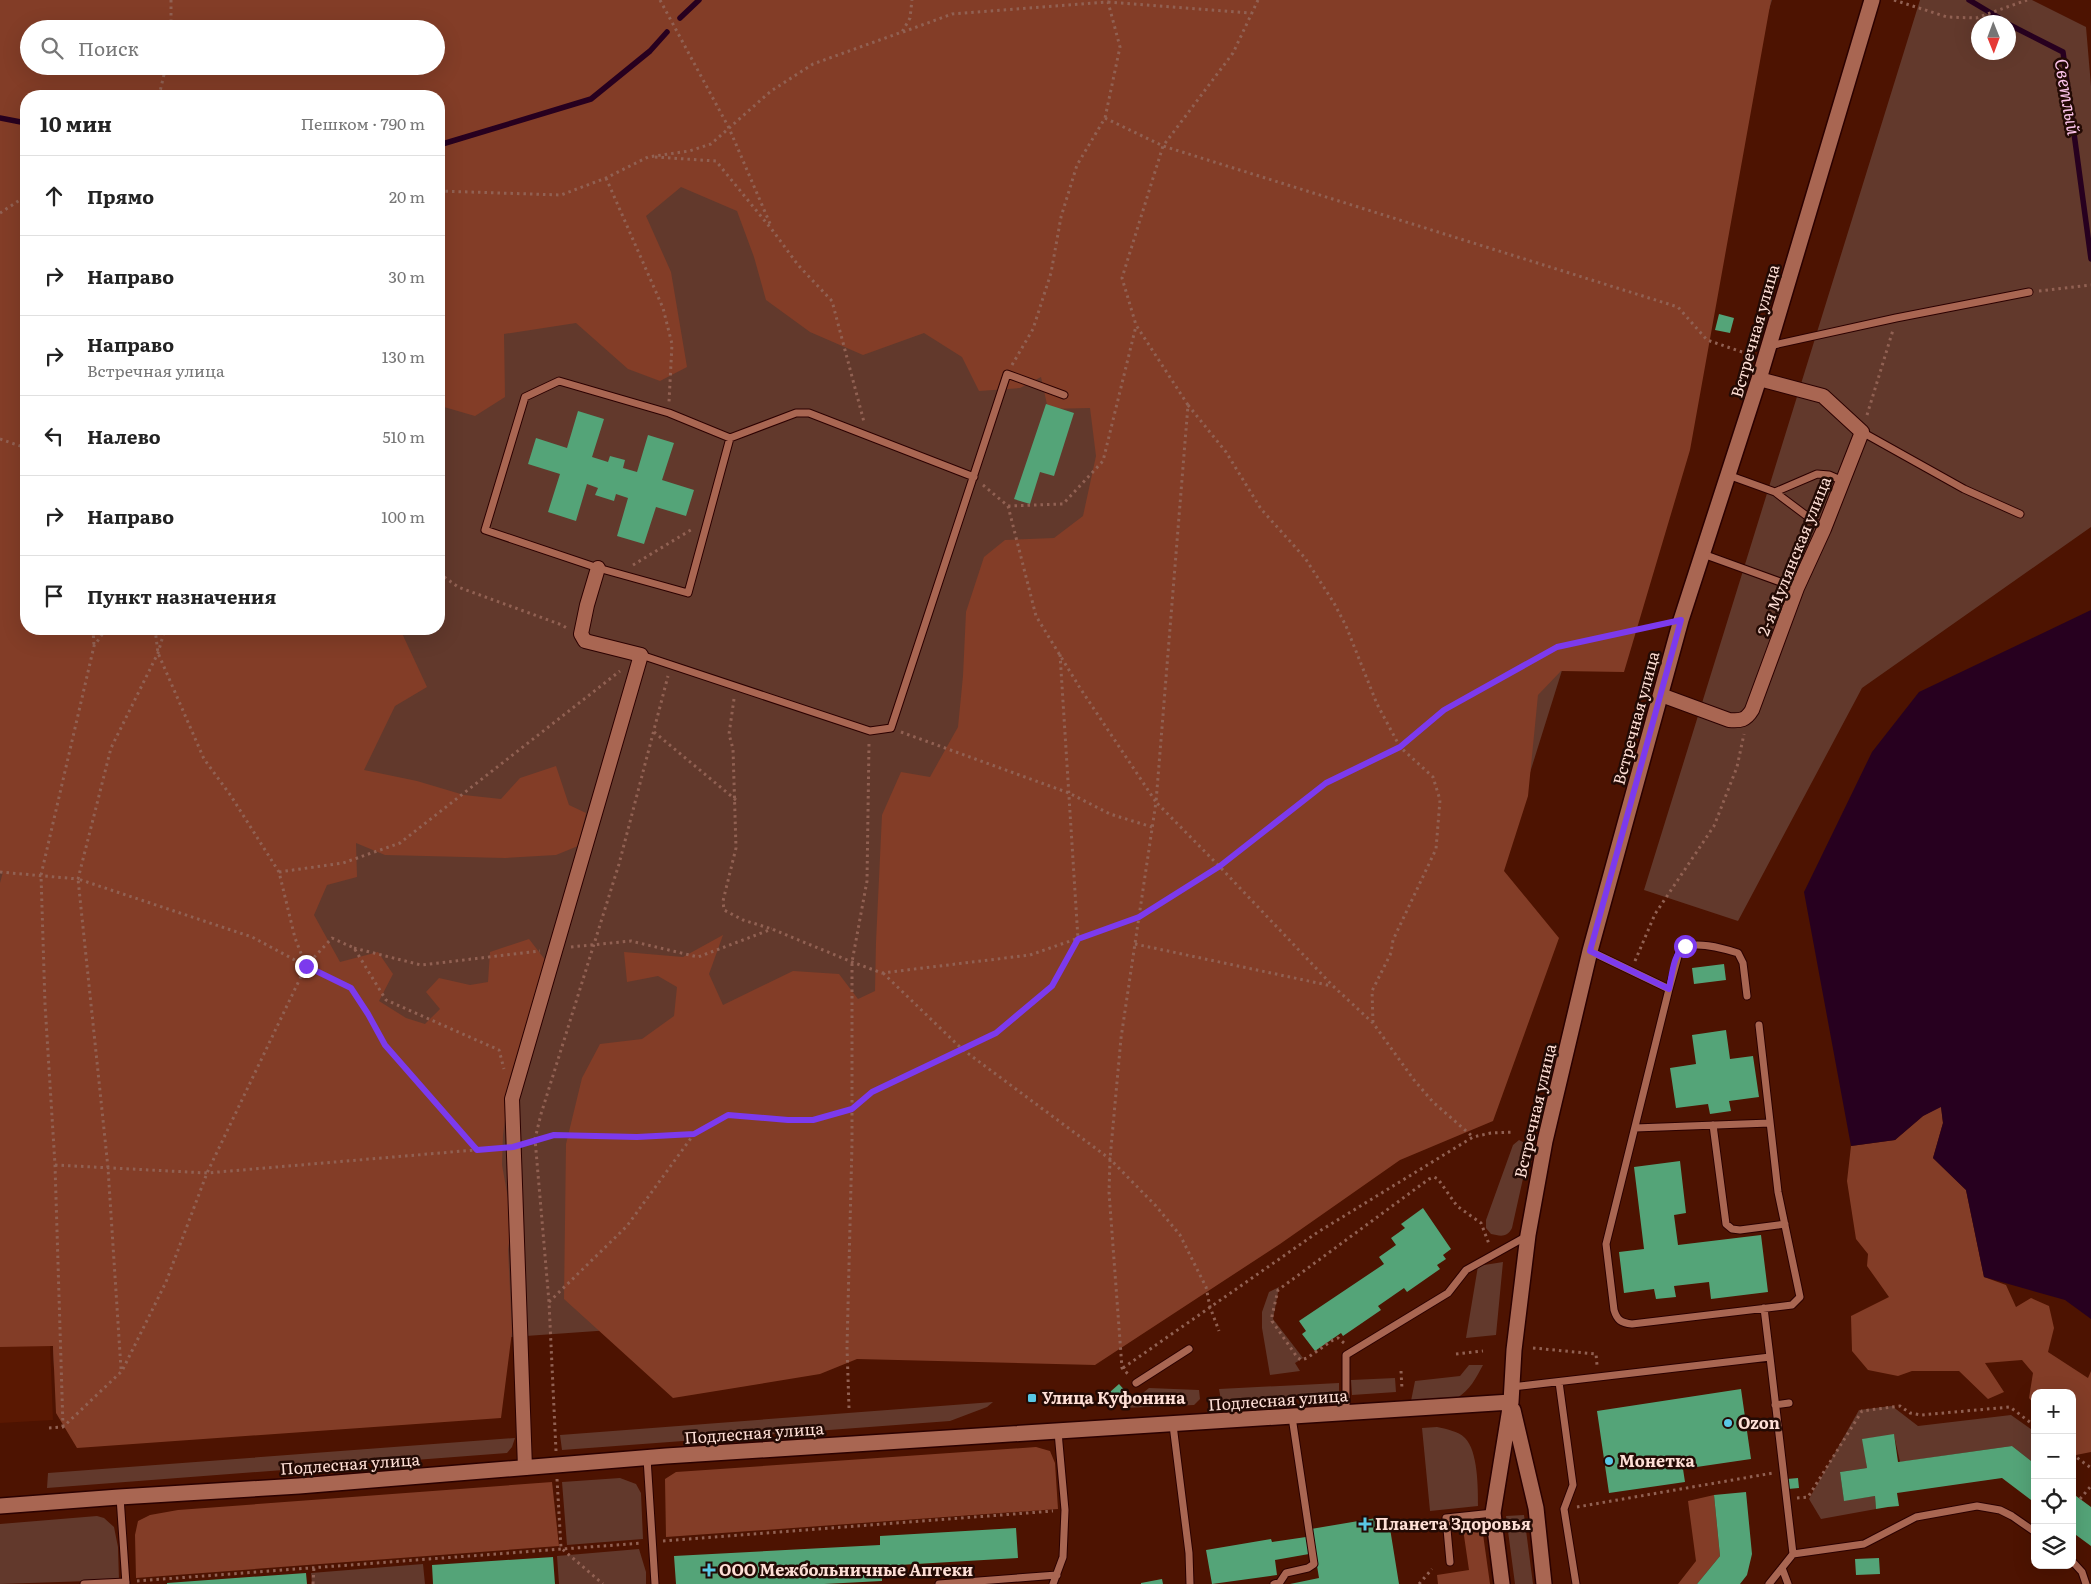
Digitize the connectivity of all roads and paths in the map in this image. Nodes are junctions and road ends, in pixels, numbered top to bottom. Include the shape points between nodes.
1 (171, 0) edge
2 (660, 0) edge
3 (912, 0) edge
4 (1258, 0) edge
5 (1872, 0) edge
6 (1894, 0) edge
7 (2027, 0) edge
8 (1108, 2) junction
9 (1251, 13) junction
10 (171, 20) edge
11 (902, 32) junction
12 (164, 75) edge
13 (160, 90) edge
14 (1105, 118) junction
15 (729, 128) junction
16 (1163, 146) junction
17 (648, 157) junction
18 (606, 178) junction
19 (445, 191) edge
20 (20, 200) edge
21 (0, 213) edge
22 (773, 231) junction
23 (2091, 285) edge
24 (2029, 292) joint
25 (1896, 318) junction
26 (1136, 325) junction
27 (1767, 353) junction
28 (1007, 374) junction
29 (1759, 379) junction
30 (1064, 394) dead end
31 (1188, 405) junction
32 (669, 413) junction
33 (1862, 432) junction
34 (867, 435) junction
35 (730, 438) junction
36 (0, 439) edge
37 (20, 446) edge
38 (1728, 475) junction
39 (974, 477) junction
40 (1844, 480) junction
41 (1775, 492) junction
42 (1008, 506) junction
43 (2020, 514) dead end
44 (707, 526) junction
45 (1824, 529) junction
46 (1703, 554) junction
47 (598, 568) junction
48 (614, 572) junction
49 (445, 577) edge
50 (1797, 588) junction
51 (1681, 620) junction
52 (93, 635) edge
53 (102, 635) edge
54 (156, 635) edge
55 (163, 635) edge
56 (585, 640) junction
57 (94, 646) junction
58 (158, 653) junction
59 (1060, 654) junction
60 (641, 655) junction
61 (671, 664) junction
62 (1660, 695) junction
63 (734, 699) dead end
64 (1747, 718) junction
65 (890, 728) junction
66 (870, 731) junction
67 (653, 732) junction
68 (1400, 747) junction
69 (1069, 793) junction
70 (736, 800) junction
71 (1156, 802) junction
72 (1152, 827) junction
73 (1220, 866) junction
74 (0, 872) edge
75 (279, 872) junction
76 (40, 875) junction
77 (78, 879) junction
78 (1139, 917) junction
79 (1078, 939) junction
80 (1135, 944) junction
81 (1590, 951) junction
82 (852, 962) junction
83 (306, 966) junction
84 (1630, 970) junction
85 (882, 973) junction
86 (1333, 986) junction
87 (1669, 989) junction
88 (1747, 996) dead end
89 (1373, 1023) junction
90 (1759, 1025) dead end
91 (962, 1049) junction
92 (512, 1099) junction
93 (852, 1109) junction
94 (1770, 1123) junction
95 (1713, 1125) junction
96 (1635, 1128) junction
97 (1514, 1132) dead end
98 (694, 1134) junction
99 (1473, 1137) junction
100 (535, 1139) junction
101 (513, 1147) junction
102 (477, 1150) junction
103 (1110, 1159) junction
104 (55, 1165) junction
105 (108, 1168) junction
106 (207, 1173) junction
107 (1785, 1224) junction
108 (1528, 1235) junction
109 (1493, 1254) junction
110 (549, 1302) junction
111 (1210, 1307) junction
112 (1764, 1308) junction
113 (1219, 1331) dead end
114 (1533, 1348) dead end
115 (1189, 1349) dead end
116 (1483, 1351) dead end
117 (1350, 1352) junction
118 (1456, 1354) dead end
119 (1770, 1357) junction
120 (1122, 1368) junction
121 (122, 1371) junction
122 (1401, 1371) dead end
123 (1599, 1377) junction
124 (1559, 1382) junction
125 (1136, 1383) joint
126 (1402, 1389) dead end
127 (1511, 1394) junction
128 (1789, 1403) dead end
129 (1775, 1405) junction
130 (849, 1408) dead end
131 (1346, 1413) junction
132 (1292, 1417) junction
133 (2031, 1423) edge
134 (1173, 1425) junction
135 (63, 1427) junction
136 (49, 1428) dead end
137 (1058, 1432) junction
138 (2076, 1457) edge
139 (647, 1458) junction
140 (557, 1466) junction
141 (526, 1468) junction
142 (2091, 1468) edge
143 (1783, 1471) junction
144 (2091, 1486) edge
145 (120, 1497) junction
146 (2080, 1499) dead end
147 (1786, 1500) junction
148 (0, 1506) edge
149 (1564, 1509) junction
150 (1065, 1510) junction
151 (1493, 1513) junction
152 (2031, 1529) edge
153 (652, 1542) junction
154 (561, 1548) junction
155 (1792, 1554) junction
156 (1450, 1562) dead end
157 (2076, 1566) edge
158 (314, 1567) junction
159 (1782, 1568) junction
160 (1432, 1569) dead end
161 (1057, 1574) junction
162 (126, 1583) edge
163 (84, 1584) edge
164 (313, 1584) edge
165 (603, 1584) edge
166 (655, 1584) edge
167 (939, 1584) edge
168 (1053, 1584) edge
169 (1190, 1584) edge
170 (1274, 1584) edge
171 (1419, 1584) edge
172 (1502, 1584) edge
173 (1544, 1584) edge
174 (1576, 1584) edge
175 (1769, 1584) edge
176 (1788, 1584) edge
177 (2086, 1584) edge

1 - 10 path
2 - 15 path
3 - 11 path via 910,18
4 - 9 path
5 - 27 main road, Встречная улица
6 - 7 path via 1946,16 1976,18
8 - 9 path
8 - 11 path via 952,14
8 - 14 path via 1120,47
9 - 16 path via 1233,53
11 - 15 path via 813,64 771,91
12 - 13 path
14 - 16 path
14 - 28 path via 1077,165 1060,217 1051,273 1033,329
15 - 17 path via 711,144
15 - 22 path
16 - 26 path via 1122,278
16 - 27 path via 1678,307 1707,340
17 - 18 path
17 - 22 path via 716,161
18 - 19 path via 561,195
18 - 32 path via 663,308 672,344
20 - 21 path
22 - 34 path via 798,265 832,301
23 - 24 path
24 - 25 lane
25 - 27 lane
25 - 33 path
26 - 31 path
26 - 42 path via 1104,461 1063,504
27 - 29 main road, Встречная улица
28 - 30 lane
28 - 39 lane
29 - 33 street via 1823,396
29 - 38 main road, Встречная улица
31 - 68 path via 1226,452 1261,510 1305,558 1334,603 1377,704
31 - 71 path
32 - 35 lane
32 - 47 lane via 559,381 526,397 485,530
33 - 40 street, 2-я Мулянская улица
33 - 43 lane via 1964,489
34 - 35 lane via 802,412
34 - 39 lane
35 - 44 lane
36 - 37 path
38 - 41 lane
38 - 46 main road, Встречная улица
39 - 42 path
39 - 65 lane
40 - 41 lane via 1817,474
40 - 45 street, 2-я Мулянская улица
41 - 45 lane
42 - 59 path via 1036,616
44 - 48 path via 695,527
44 - 48 lane via 688,593
45 - 50 street, 2-я Мулянская улица
46 - 50 lane
46 - 51 main road, Встречная улица
47 - 48 lane
47 - 56 street via 581,629
49 - 56 path via 458,587 562,625
50 - 64 street, 2-я Мулянская улица
51 - 62 main road, Встречная улица
51 - 68 path via 1557,647 1444,710
52 - 57 path
53 - 57 path
54 - 58 path
55 - 58 path
56 - 60 street
57 - 76 path
58 - 75 path via 204,759
58 - 77 path via 111,748
59 - 69 path
59 - 71 path
60 - 61 lane
60 - 75 path via 400,843 343,863
60 - 92 street
61 - 66 lane
61 - 67 path
62 - 64 street via 1729,720
62 - 81 main road, Встречная улица
63 - 70 path via 730,734
64 - 84 path via 1737,766 1714,826 1655,914
65 - 66 lane
65 - 69 path
66 - 82 path via 867,881
67 - 70 path
67 - 100 path via 619,864
68 - 73 path via 1326,783
68 - 89 path via 1433,777 1440,800 1440,822 1436,849 1372,991
69 - 72 path via 1110,814
69 - 79 path
70 - 82 path via 736,848 722,901 724,910
71 - 72 path
71 - 73 path
72 - 78 path
73 - 78 path
73 - 86 path
74 - 76 path
75 - 83 path via 295,938
76 - 77 path
76 - 104 path
77 - 83 path via 252,937
77 - 105 path
78 - 79 path
78 - 80 path
79 - 85 path via 1030,955
79 - 91 path via 1052,986 996,1033
80 - 86 path
80 - 103 path via 1121,1038
81 - 84 lane
81 - 108 main road, Встречная улица via 1545,1141
82 - 85 path
82 - 93 path
83 - 92 path via 332,938 354,948 386,1000 499,1050
83 - 102 path via 351,988 385,1045
83 - 106 path
84 - 87 lane
85 - 91 path
86 - 89 path
87 - 88 lane via 1680,949 1694,945 1738,953 1743,963
87 - 96 lane
89 - 99 path via 1433,1102
90 - 94 lane
91 - 93 path via 872,1092
91 - 103 path
92 - 101 street
93 - 98 path via 813,1120 728,1115
93 - 130 path via 847,1346
94 - 95 lane
94 - 107 lane
95 - 96 lane
95 - 107 lane via 1726,1224 1740,1230
96 - 112 lane via 1606,1244 1616,1318 1622,1323 1632,1324
97 - 99 path
98 - 100 path via 637,1137 554,1135
98 - 110 path via 627,1226
99 - 111 path via 1318,1232
100 - 101 path
100 - 110 path
101 - 102 path
101 - 141 street
102 - 106 path
103 - 111 path via 1180,1235 1206,1287
103 - 120 path via 1109,1192
104 - 105 path
104 - 135 path
105 - 106 path
105 - 121 path
106 - 121 path via 166,1282
107 - 112 lane via 1800,1297 1792,1305
108 - 109 lane
108 - 127 main road, Встречная улица
109 - 117 lane via 1466,1270 1448,1293
109 - 117 path via 1481,1223 1457,1206 1438,1179 1429,1179 1281,1287 1276,1294 1272,1321 1297,1357 1301,1360 1307,1358 1338,1338
110 - 140 path
111 - 113 path
111 - 120 path
112 - 119 lane
114 - 123 path via 1596,1354
115 - 125 lane
116 - 118 path
117 - 131 lane via 1345,1360
119 - 123 lane
119 - 129 lane
120 - 125 path
121 - 135 path
122 - 126 path
123 - 124 lane
124 - 127 lane
124 - 149 lane via 1573,1485
127 - 131 main road, Подлесная улица
127 - 151 main road
127 - 173 main road via 1536,1508
128 - 129 lane
129 - 143 lane
131 - 132 main road, Подлесная улица
132 - 134 main road, Подлесная улица
132 - 170 lane via 1314,1564 1286,1573 1280,1582
133 - 147 path via 2010,1407 1921,1415 1900,1406 1862,1411 1808,1497
134 - 137 main road, Подлесная улица
134 - 169 lane
135 - 136 path
137 - 139 main road, Подлесная улица
137 - 150 lane
138 - 142 path
139 - 140 main road, Подлесная улица
139 - 153 lane
140 - 141 main road, Подлесная улица
140 - 154 path
141 - 145 main road, Подлесная улица
143 - 147 lane
143 - 149 path
144 - 146 path
145 - 148 main road, Подлесная улица
145 - 162 lane
147 - 155 lane
149 - 174 lane
150 - 153 path
150 - 161 lane via 1063,1558
151 - 156 lane via 1446,1518
151 - 172 main road
152 - 155 lane via 2000,1510 1977,1506 1916,1517 1864,1544
153 - 154 path
153 - 166 lane
154 - 158 path
154 - 165 path
155 - 159 lane
157 - 177 lane
158 - 162 path
158 - 164 path
159 - 175 lane
159 - 176 lane
160 - 171 path
161 - 167 lane
161 - 168 lane
162 - 163 lane

